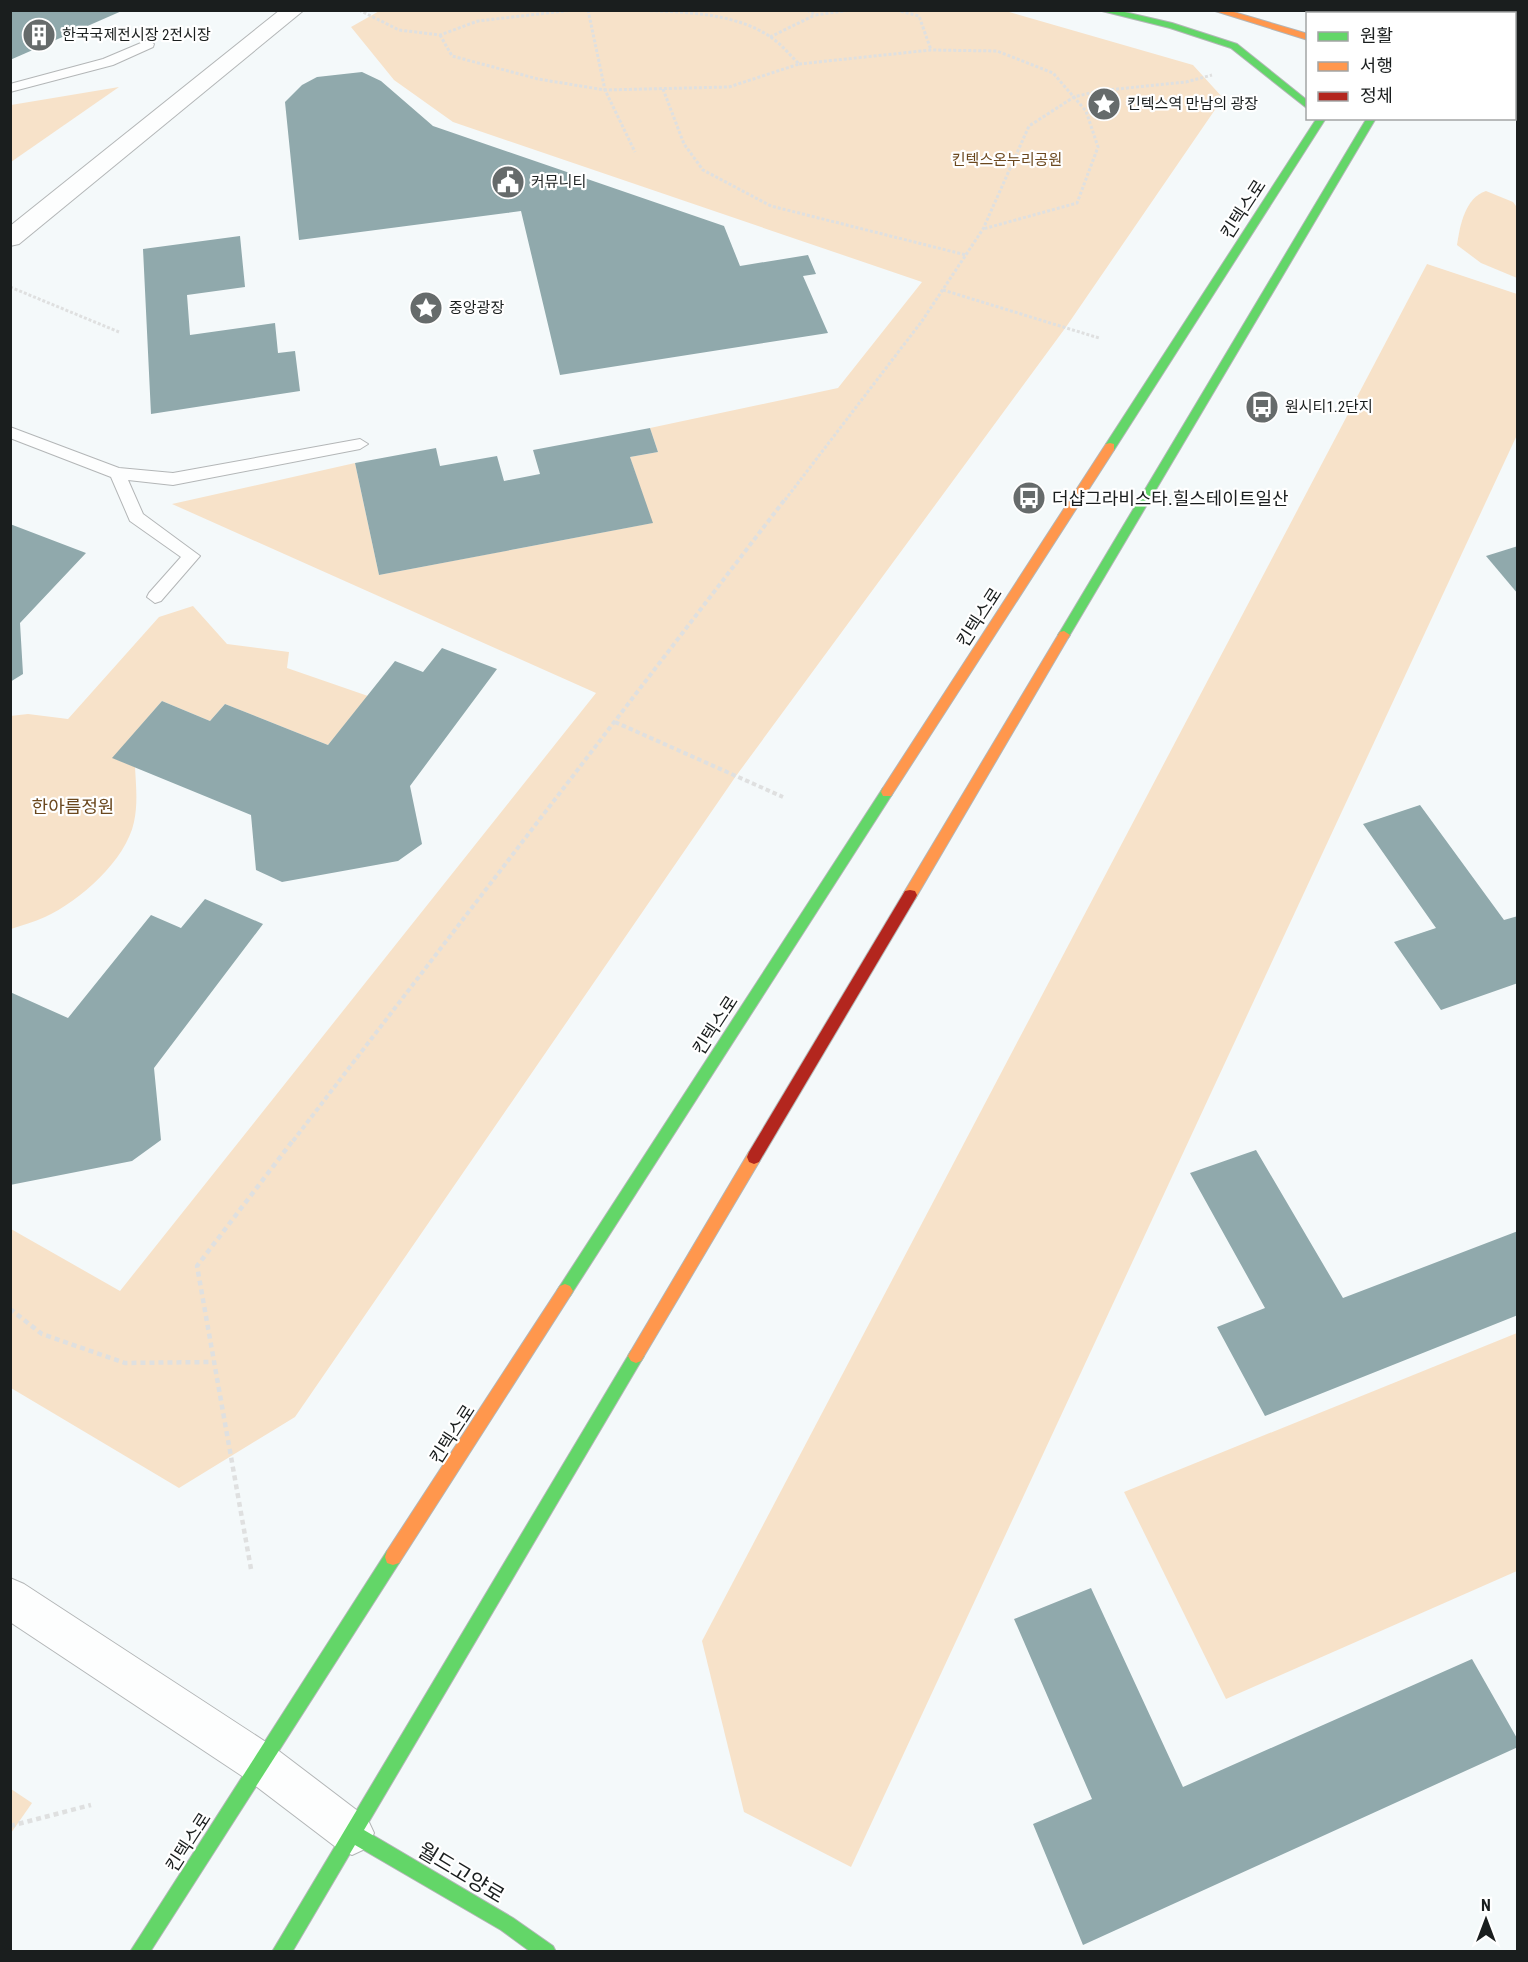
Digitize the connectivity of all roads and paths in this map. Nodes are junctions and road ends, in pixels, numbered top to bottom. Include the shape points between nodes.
1 (294, 10) edge
2 (359, 10) edge
3 (573, 10) edge
4 (588, 10) edge
5 (633, 10) edge
6 (807, 10) edge
7 (851, 10) edge
8 (897, 10) edge
9 (1102, 10) edge
10 (1216, 10) edge
11 (815, 15) junction
12 (440, 35) junction
13 (1306, 36) edge
14 (770, 37) junction
15 (148, 44) dead end
16 (931, 50) junction
17 (798, 64) junction
18 (1212, 75) dead end
19 (10, 88) edge
20 (663, 89) junction
21 (605, 90) junction
22 (1074, 97) junction
23 (1306, 104) edge
24 (1321, 120) edge
25 (1371, 120) edge
26 (634, 152) dead end
27 (983, 229) junction
28 (10, 239) edge
29 (966, 255) junction
30 (10, 287) edge
31 (943, 290) junction
32 (119, 332) dead end
33 (1099, 338) dead end
34 (10, 432) edge
35 (360, 444) dead end
36 (117, 473) junction
37 (155, 597) dead end
38 (615, 722) junction
39 (783, 797) dead end
40 (10, 1309) edge
41 (213, 1362) junction
42 (251, 1569) dead end
43 (10, 1598) edge
44 (260, 1763) junction
45 (91, 1805) dead end
46 (10, 1826) edge
47 (352, 1833) junction
48 (139, 1952) edge
49 (281, 1952) edge
50 (547, 1952) edge

1 - 28 street
2 - 12 path via 399,30
3 - 12 path via 478,21
4 - 21 path
5 - 14 path via 692,13 734,22
6 - 11 path
7 - 11 path
8 - 16 path via 919,16
9 - 23 main road via 1234,46
10 - 13 main road
11 - 14 path
12 - 21 path via 452,56 538,79
14 - 17 path
15 - 19 lane via 108,62
16 - 17 path
16 - 22 path via 997,51 1053,73
17 - 20 path via 729,87
18 - 22 path
20 - 21 path
20 - 29 path via 684,144 703,170 771,206
21 - 26 path
22 - 27 path via 1029,126
22 - 27 path via 1086,111 1098,147 1077,203
24 - 44 main road, 킨텍스로
25 - 47 main road
27 - 29 path
29 - 31 path
30 - 32 path
31 - 33 path
31 - 38 path
34 - 36 lane
35 - 36 lane via 173,480
36 - 37 lane via 136,517 192,556
38 - 39 path
38 - 41 path via 197,1266
40 - 41 path via 42,1334 125,1363
41 - 42 path
43 - 44 street
44 - 47 street
44 - 48 main road, 킨텍스로
45 - 46 path
47 - 49 main road
47 - 50 main road, 월드고양로 via 507,1924

